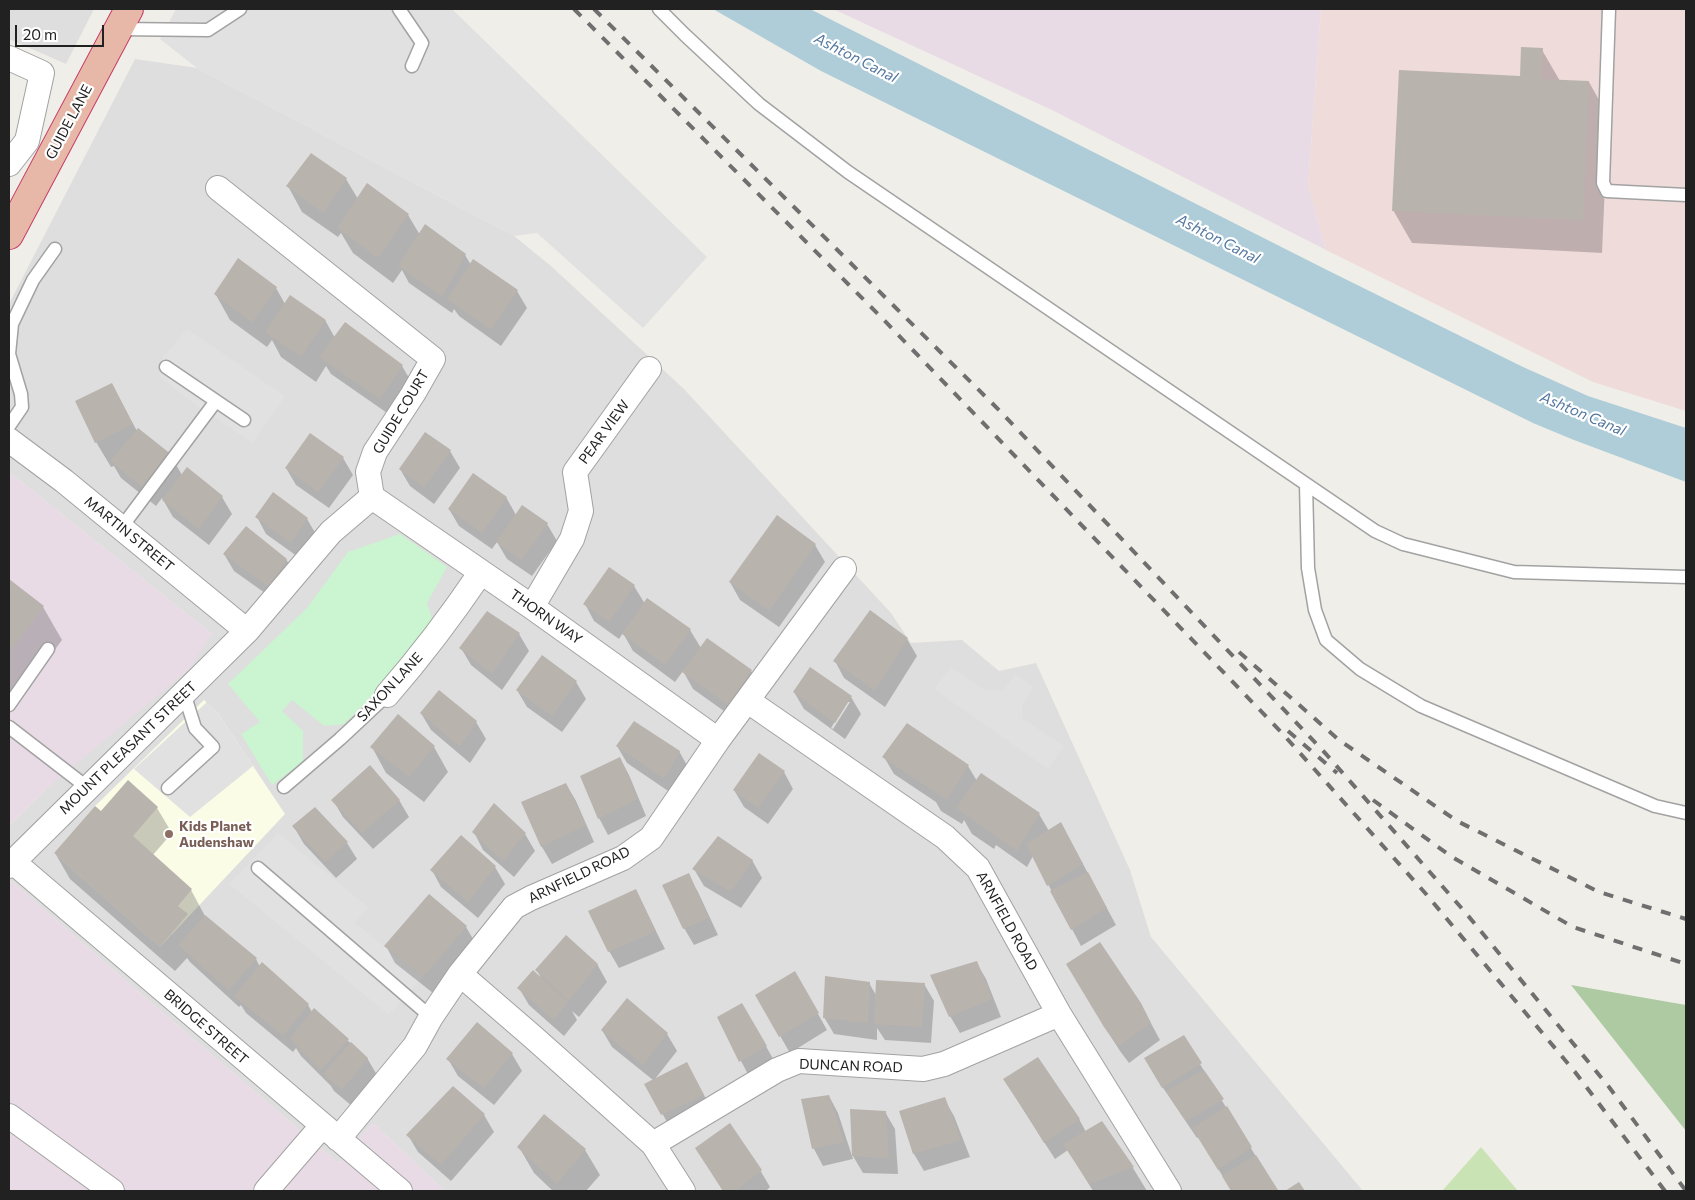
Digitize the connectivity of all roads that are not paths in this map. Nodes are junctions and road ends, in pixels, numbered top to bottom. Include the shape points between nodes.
1 (240, 9) edge
2 (399, 9) edge
3 (659, 9) edge
4 (1609, 9) edge
5 (123, 19) edge
6 (9, 58) edge
7 (412, 66) dead end
8 (9, 164) edge
9 (218, 188) dead end
10 (1686, 195) edge
11 (9, 235) edge
12 (55, 249) dead end
13 (166, 367) dead end
14 (649, 369) dead end
15 (216, 401) junction
16 (244, 420) dead end
17 (9, 426) edge
18 (9, 440) edge
19 (1306, 484) junction
20 (372, 497) junction
21 (121, 528) junction
22 (844, 569) dead end
23 (481, 572) junction
24 (1686, 577) edge
25 (532, 607) junction
26 (247, 631) junction
27 (48, 649) dead end
28 (184, 693) junction
29 (387, 695) joint
30 (748, 701) junction
31 (9, 705) edge
32 (9, 728) edge
33 (718, 740) junction
34 (88, 788) junction
35 (168, 788) dead end
36 (284, 788) dead end
37 (1686, 813) edge
38 (10, 863) edge
39 (258, 868) dead end
40 (460, 974) junction
41 (1059, 1014) junction
42 (431, 1017) junction
43 (9, 1116) edge
44 (330, 1133) junction
45 (653, 1144) junction
46 (112, 1191) edge
47 (266, 1191) edge
48 (400, 1191) edge
49 (683, 1191) edge
50 (1169, 1191) edge

1 - 5 lane via 208,30
2 - 7 lane via 422,43
3 - 19 lane via 759,104 848,172
4 - 10 lane via 1603,183 1608,192
5 - 11 highway, GUIDE LANE
6 - 8 street via 42,73 26,141
9 - 20 street, GUIDE COURT via 434,359 375,452 368,472
12 - 17 lane via 33,280 12,324 10,354 22,394 22,407
13 - 15 lane
14 - 25 street, PEAR VIEW via 575,472 581,510 572,539
15 - 16 lane
15 - 21 lane
18 - 21 street, MARTIN STREET
19 - 24 lane via 1375,531 1403,544 1514,572
19 - 37 lane via 1308,568 1315,610 1326,640 1360,668 1421,706 1655,806
20 - 23 street, THORN WAY
20 - 26 street via 331,532
21 - 26 street, MARTIN STREET
22 - 30 street, ARNFIELD ROAD
23 - 25 street, THORN WAY
23 - 29 street, SAXON LANE
25 - 33 street, THORN WAY
26 - 28 street, MOUNT PLEASANT STREET
27 - 31 lane
28 - 34 street, MOUNT PLEASANT STREET
28 - 35 lane via 195,728 213,747
29 - 36 lane, SAXON LANE
30 - 33 street, ARNFIELD ROAD
30 - 41 street, ARNFIELD ROAD via 945,837 978,868
32 - 34 lane
33 - 40 street, ARNFIELD ROAD via 651,838 623,858 514,907
34 - 38 street, MOUNT PLEASANT STREET
38 - 44 street, BRIDGE STREET
39 - 42 lane
40 - 42 street, ARNFIELD ROAD
40 - 45 street
41 - 45 street, DUNCAN ROAD via 944,1064 923,1069 799,1061 777,1070
41 - 50 street, ARNFIELD ROAD
42 - 44 street, ARNFIELD ROAD via 415,1046
43 - 46 street
44 - 47 street, ARNFIELD ROAD
44 - 48 street, BRIDGE STREET
45 - 49 street

